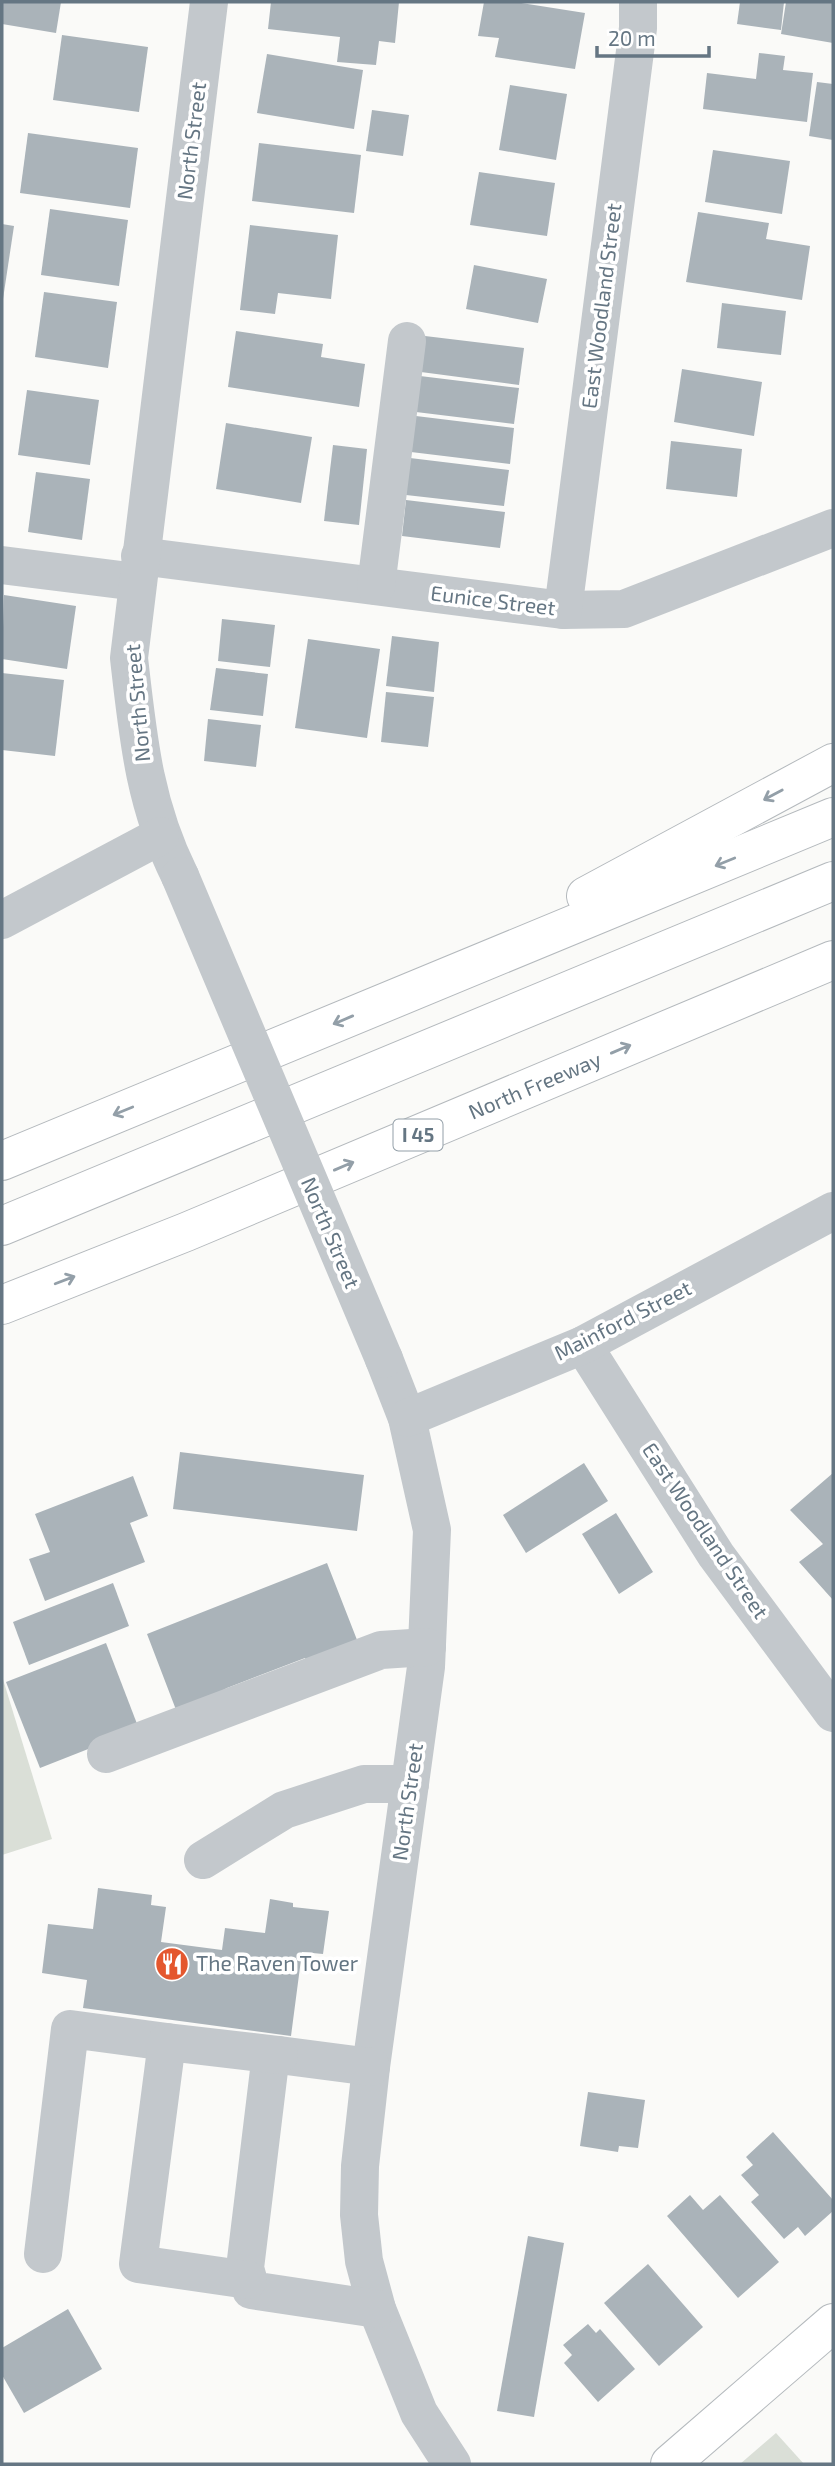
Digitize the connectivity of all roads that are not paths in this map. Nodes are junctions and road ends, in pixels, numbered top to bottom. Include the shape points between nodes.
1 (209, 2) edge
2 (638, 2) edge
3 (407, 341) dead end
4 (833, 528) edge
5 (2, 565) edge
6 (138, 569) junction
7 (376, 586) junction
8 (563, 610) junction
9 (833, 763) edge
10 (833, 817) edge
11 (160, 836) junction
12 (833, 881) edge
13 (2, 920) edge
14 (833, 960) edge
15 (406, 993) junction
16 (2, 1161) edge
17 (833, 1211) edge
18 (2, 1226) edge
19 (2, 1305) edge
20 (583, 1345) junction
21 (407, 1418) junction
22 (427, 1647) junction
23 (833, 1713) edge
24 (106, 1754) dead end
25 (410, 1784) junction
26 (203, 1860) dead end
27 (167, 2042) junction
28 (279, 2055) junction
29 (370, 2067) junction
30 (43, 2254) dead end
31 (248, 2280) junction
32 (377, 2309) junction
33 (833, 2323) edge
34 (452, 2464) edge
35 (670, 2464) edge

1 - 6 street, North Street
2 - 8 street, East Woodland Street
3 - 7 street
4 - 8 street, Eunice Street via 624,609
5 - 6 street, Eunice Street
6 - 7 street, Eunice Street
6 - 11 street, North Street via 129,658 141,759
7 - 8 street, Eunice Street
9 -> 15 main road
10 -> 15 main road
11 - 13 street
11 - 21 street, North Street, bridge
12 - 18 main road
19 -> 14 main road, North Freeway / I 45
15 -> 16 main road
17 - 20 street, Mainford Street
20 - 21 street, Mainford Street
20 - 23 street, East Woodland Street via 716,1555
21 - 22 street, North Street via 432,1530
22 - 24 street via 381,1650
22 - 25 street, North Street
25 - 26 street via 364,1784 284,1810
25 - 29 street, North Street
27 - 28 street
27 - 30 street via 70,2029
27 - 31 street via 138,2264
28 - 29 street
28 - 31 street via 270,2062 245,2268
29 - 32 street, North Street via 359,2215 364,2261
31 - 32 street via 251,2290
32 - 34 street, North Street via 419,2413
33 - 35 main road

